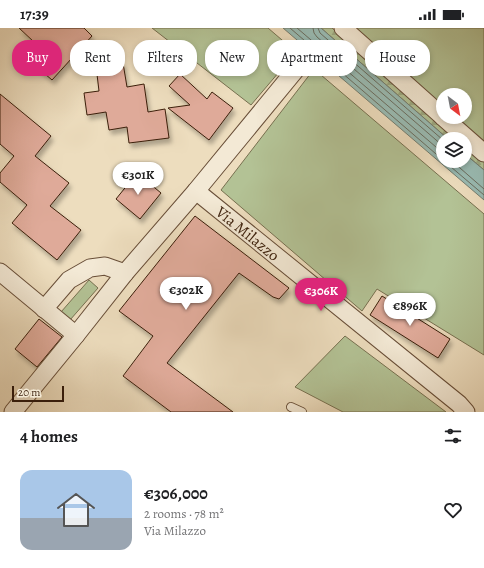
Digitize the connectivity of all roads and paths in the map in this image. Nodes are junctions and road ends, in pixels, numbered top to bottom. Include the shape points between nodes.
1 (343, 28) edge
2 (291, 76) edge
3 (436, 111) edge
4 (451, 124) edge
5 (484, 153) edge
6 (196, 192) junction
7 (0, 272) edge
8 (125, 273) junction
9 (44, 309) junction
10 (76, 335) junction
11 (291, 407) dead end
12 (13, 412) edge
13 (302, 412) edge
14 (466, 412) edge

1 - 3 street
2 - 6 street
4 - 5 street
6 - 8 street
6 - 14 street, Via Milazzo
7 - 9 street
8 - 9 street via 105,266 90,268 69,280
8 - 10 street
9 - 10 street
10 - 12 street
11 - 13 lane

